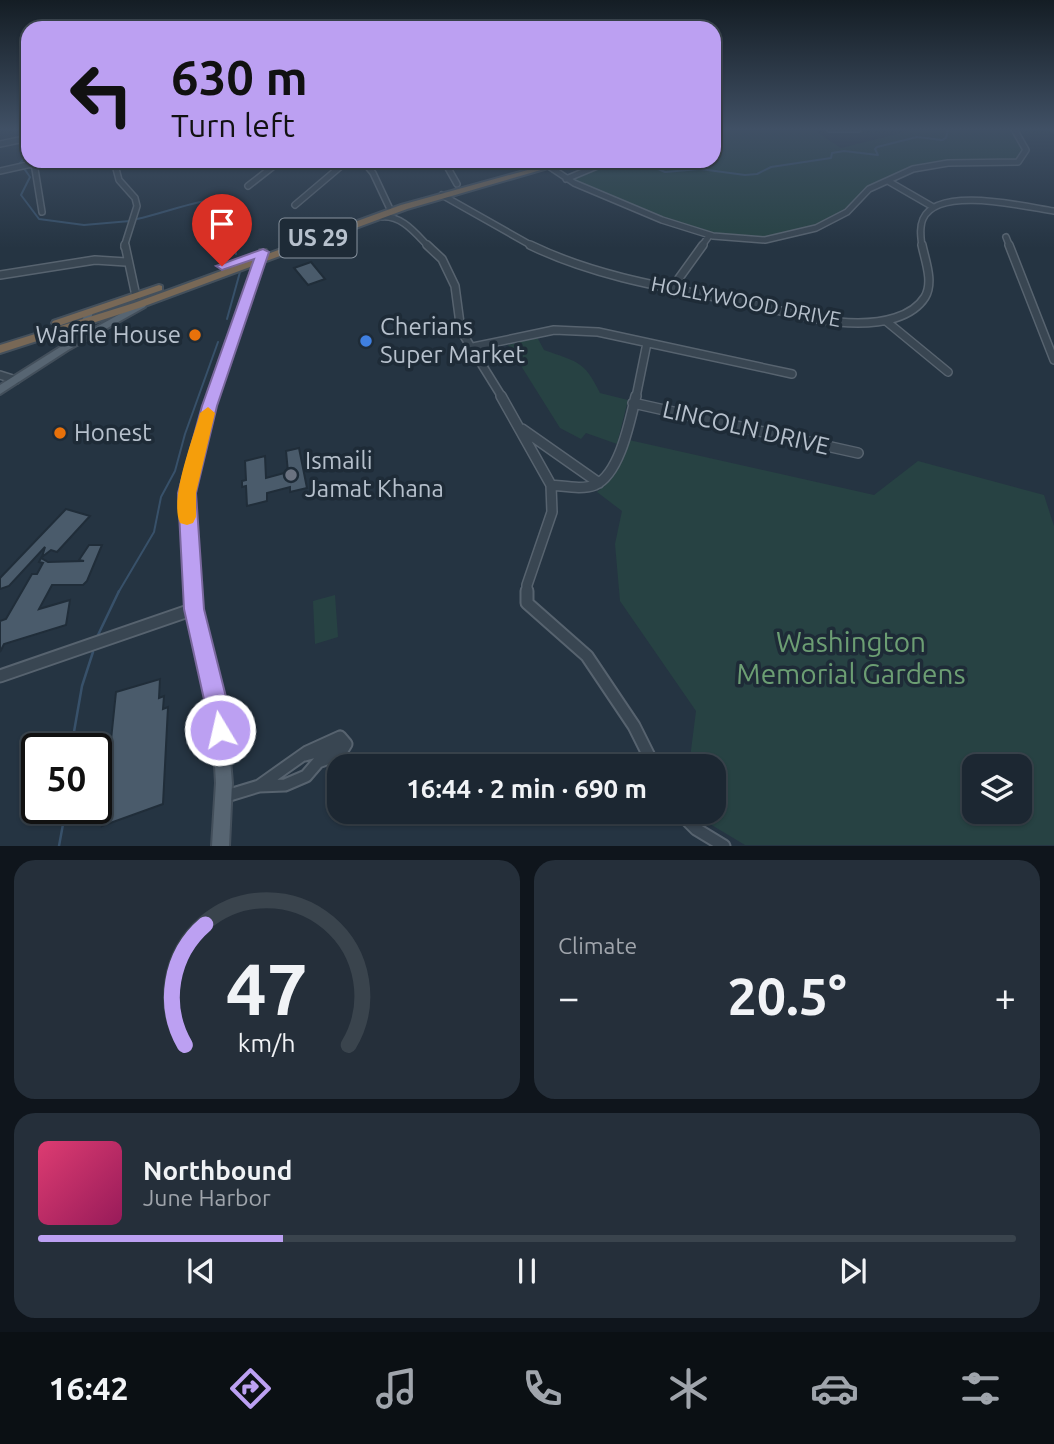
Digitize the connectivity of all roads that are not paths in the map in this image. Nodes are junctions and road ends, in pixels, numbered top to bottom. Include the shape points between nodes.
1 (35, 168) edge
2 (116, 168) edge
3 (270, 168) edge
4 (338, 168) edge
5 (369, 168) edge
6 (448, 168) edge
7 (517, 168) edge
8 (527, 168) edge
9 (552, 168) edge
10 (591, 168) edge
11 (914, 168) edge
12 (566, 179) junction
13 (888, 181) junction
14 (457, 184) junction
15 (248, 186) dead end
16 (442, 195) junction
17 (295, 205) dead end
18 (389, 207) junction
19 (404, 207) junction
20 (933, 207) junction
21 (1054, 211) edge
22 (42, 212) dead end
23 (375, 218) junction
24 (401, 220) junction
25 (709, 236) junction
26 (1006, 237) dead end
27 (262, 256) junction
28 (126, 262) junction
29 (0, 275) edge
30 (672, 288) junction
31 (136, 296) junction
32 (150, 300) junction
33 (88, 317) junction
34 (886, 321) junction
35 (0, 342) edge
36 (647, 343) junction
37 (1051, 344) edge
38 (473, 347) junction
39 (65, 348) junction
40 (0, 349) edge
41 (1054, 360) edge
42 (948, 372) dead end
43 (793, 374) dead end
44 (0, 375) edge
45 (16, 380) junction
46 (0, 390) edge
47 (633, 403) junction
48 (519, 428) junction
49 (858, 453) dead end
50 (599, 483) junction
51 (551, 485) junction
52 (194, 609) junction
53 (0, 676) edge
54 (648, 754) edge
55 (259, 786) junction
56 (223, 797) junction
57 (691, 824) edge
58 (220, 845) edge
59 (724, 845) edge

1 - 22 street
2 - 28 street via 138,206 125,240
3 - 15 street
4 - 17 street
5 - 18 street
6 - 14 street
7 - 14 highway, US 29
8 - 16 highway, US 29
9 - 12 street
10 - 12 street
11 - 13 street
12 - 25 street via 665,223
13 - 20 street
13 - 25 street via 868,190 846,214 803,233 752,241
14 - 18 highway, US 29
16 - 19 highway, US 29
16 - 30 street, HOLLYWOOD DRIVE via 549,253 620,277
18 - 27 highway, US 29
19 - 23 highway, US 29
19 - 24 street via 397,214
20 - 21 street via 976,201
20 - 34 street, HOLLYWOOD DRIVE via 919,230 929,275 927,296 915,309
23 - 24 street
23 - 27 highway, US 29
24 - 38 street via 446,265 455,286 459,327
25 - 30 street
26 - 37 street
27 - 31 highway, US 29
27 - 32 highway, US 29
27 - 52 main road via 209,406 187,493
28 - 29 street via 107,259
28 - 31 street
30 - 34 street, HOLLYWOOD DRIVE via 842,322
31 - 33 highway, US 29
32 - 33 highway, US 29
32 - 39 main road
33 - 35 highway, US 29
33 - 39 main road
33 - 40 highway, US 29
34 - 42 street
36 - 38 street via 598,332 554,330
36 - 43 street
36 - 47 street
37 - 41 street
38 - 48 street
39 - 45 main road
44 - 45 street
45 - 46 main road
47 - 49 street, LINCOLN DRIVE
47 - 50 street via 621,451
48 - 50 street
48 - 51 street
50 - 51 street
51 - 54 street via 552,512 527,585 527,603 587,656
52 - 53 street
52 - 56 main road via 219,713
55 - 55 street via 285,785 306,776 318,762 340,754 346,744 299,755
55 - 56 street
56 - 58 main road
57 - 59 street

